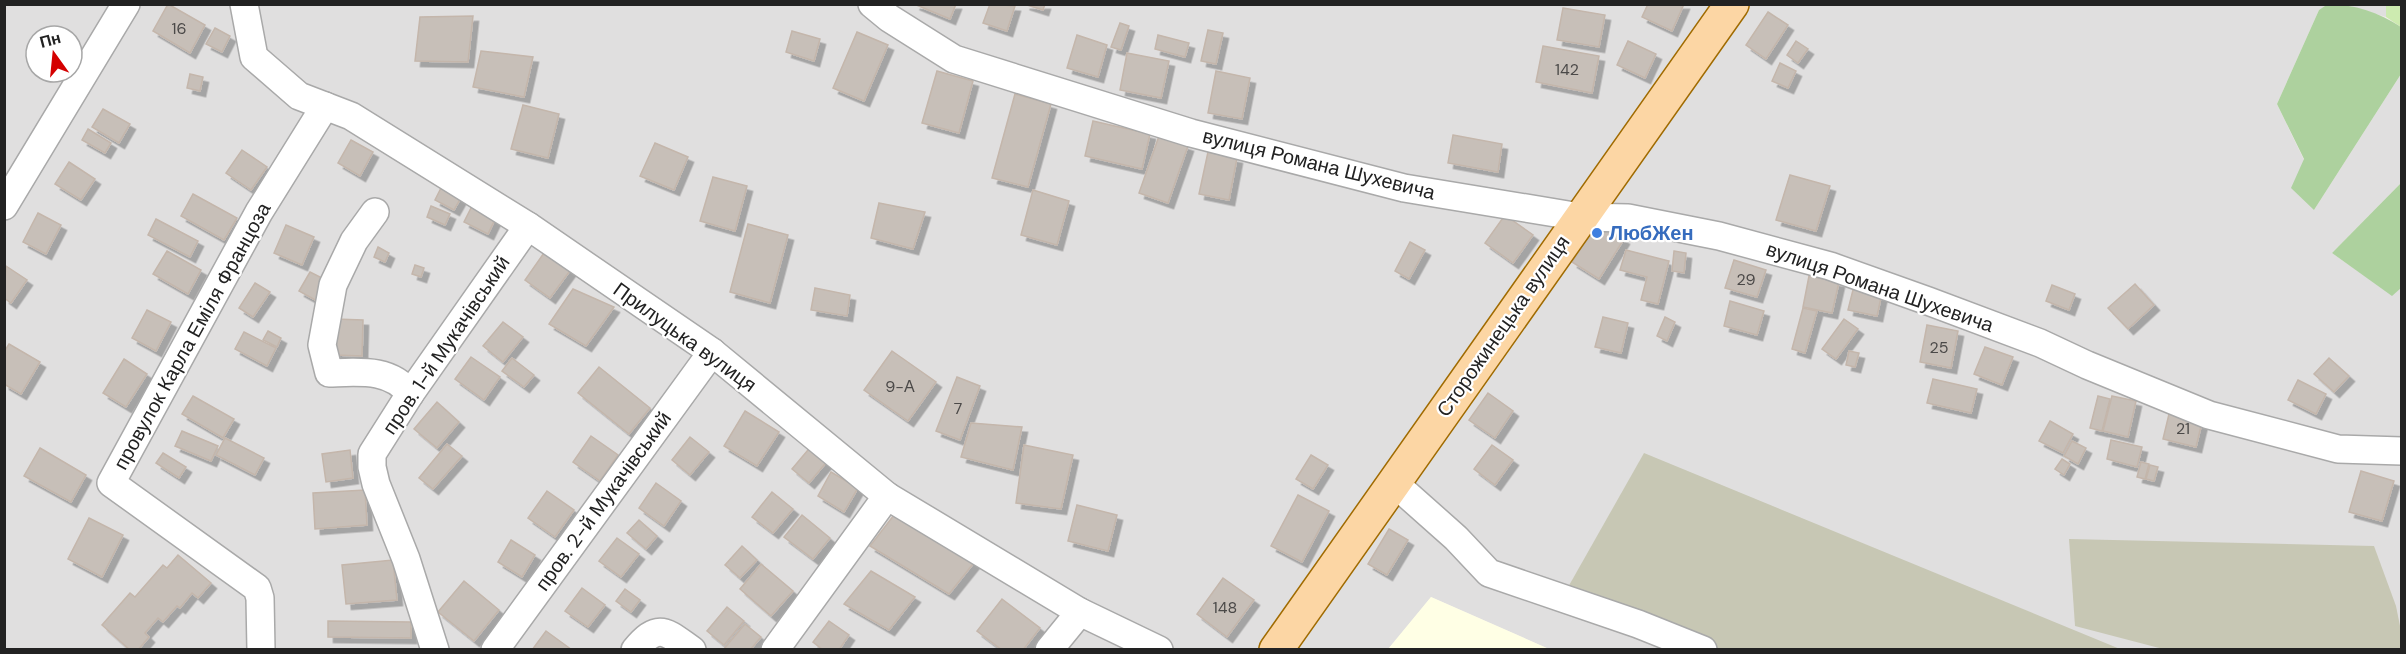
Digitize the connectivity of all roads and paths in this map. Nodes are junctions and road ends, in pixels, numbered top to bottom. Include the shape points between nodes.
1 (126, 4) edge
2 (244, 4) edge
3 (872, 4) edge
4 (1732, 4) edge
5 (325, 106) junction
6 (4, 206) edge
7 (375, 212) dead end
8 (1580, 217) junction
9 (528, 226) junction
10 (712, 352) junction
11 (410, 394) junction
12 (2402, 451) edge
13 (1393, 482) junction
14 (887, 496) junction
15 (1080, 612) junction
16 (261, 650) edge
17 (435, 650) edge
18 (495, 650) edge
19 (635, 650) edge
20 (692, 650) edge
21 (775, 650) edge
22 (1050, 650) edge
23 (1159, 650) edge
24 (1276, 650) edge
25 (1703, 650) edge

1 - 6 street
2 - 5 street, Прилуцька вулиця via 254,57 299,96
3 - 8 street, вулиця Романа Шухевича via 954,59 1191,133 1404,188
4 - 8 main road, Сторожинецька вулиця
5 - 9 street, Прилуцька вулиця via 351,116
5 - 16 street, провулок Карла Еміля Францоза via 259,212 111,483 257,588
7 - 11 street via 354,241 333,285 322,345 329,373 373,372 402,383
8 - 12 street, вулиця Романа Шухевича via 1628,218 1719,236 1830,266 2040,343 2209,415 2338,449
8 - 13 main road, Сторожинецька вулиця
9 - 10 street, Прилуцька вулиця
9 - 11 street, пров. 1-й Мукачівський
10 - 14 street, Прилуцька вулиця
10 - 18 street, пров. 2-й Мукачівський
11 - 17 street, пров. 1-й Мукачівський via 372,454 372,467
13 - 24 main road, Сторожинецька вулиця
13 - 25 street via 1489,573
14 - 15 street, Прилуцька вулиця
14 - 21 street
15 - 22 street
15 - 23 street, Прилуцька вулиця
19 - 20 street via 645,637 662,631

